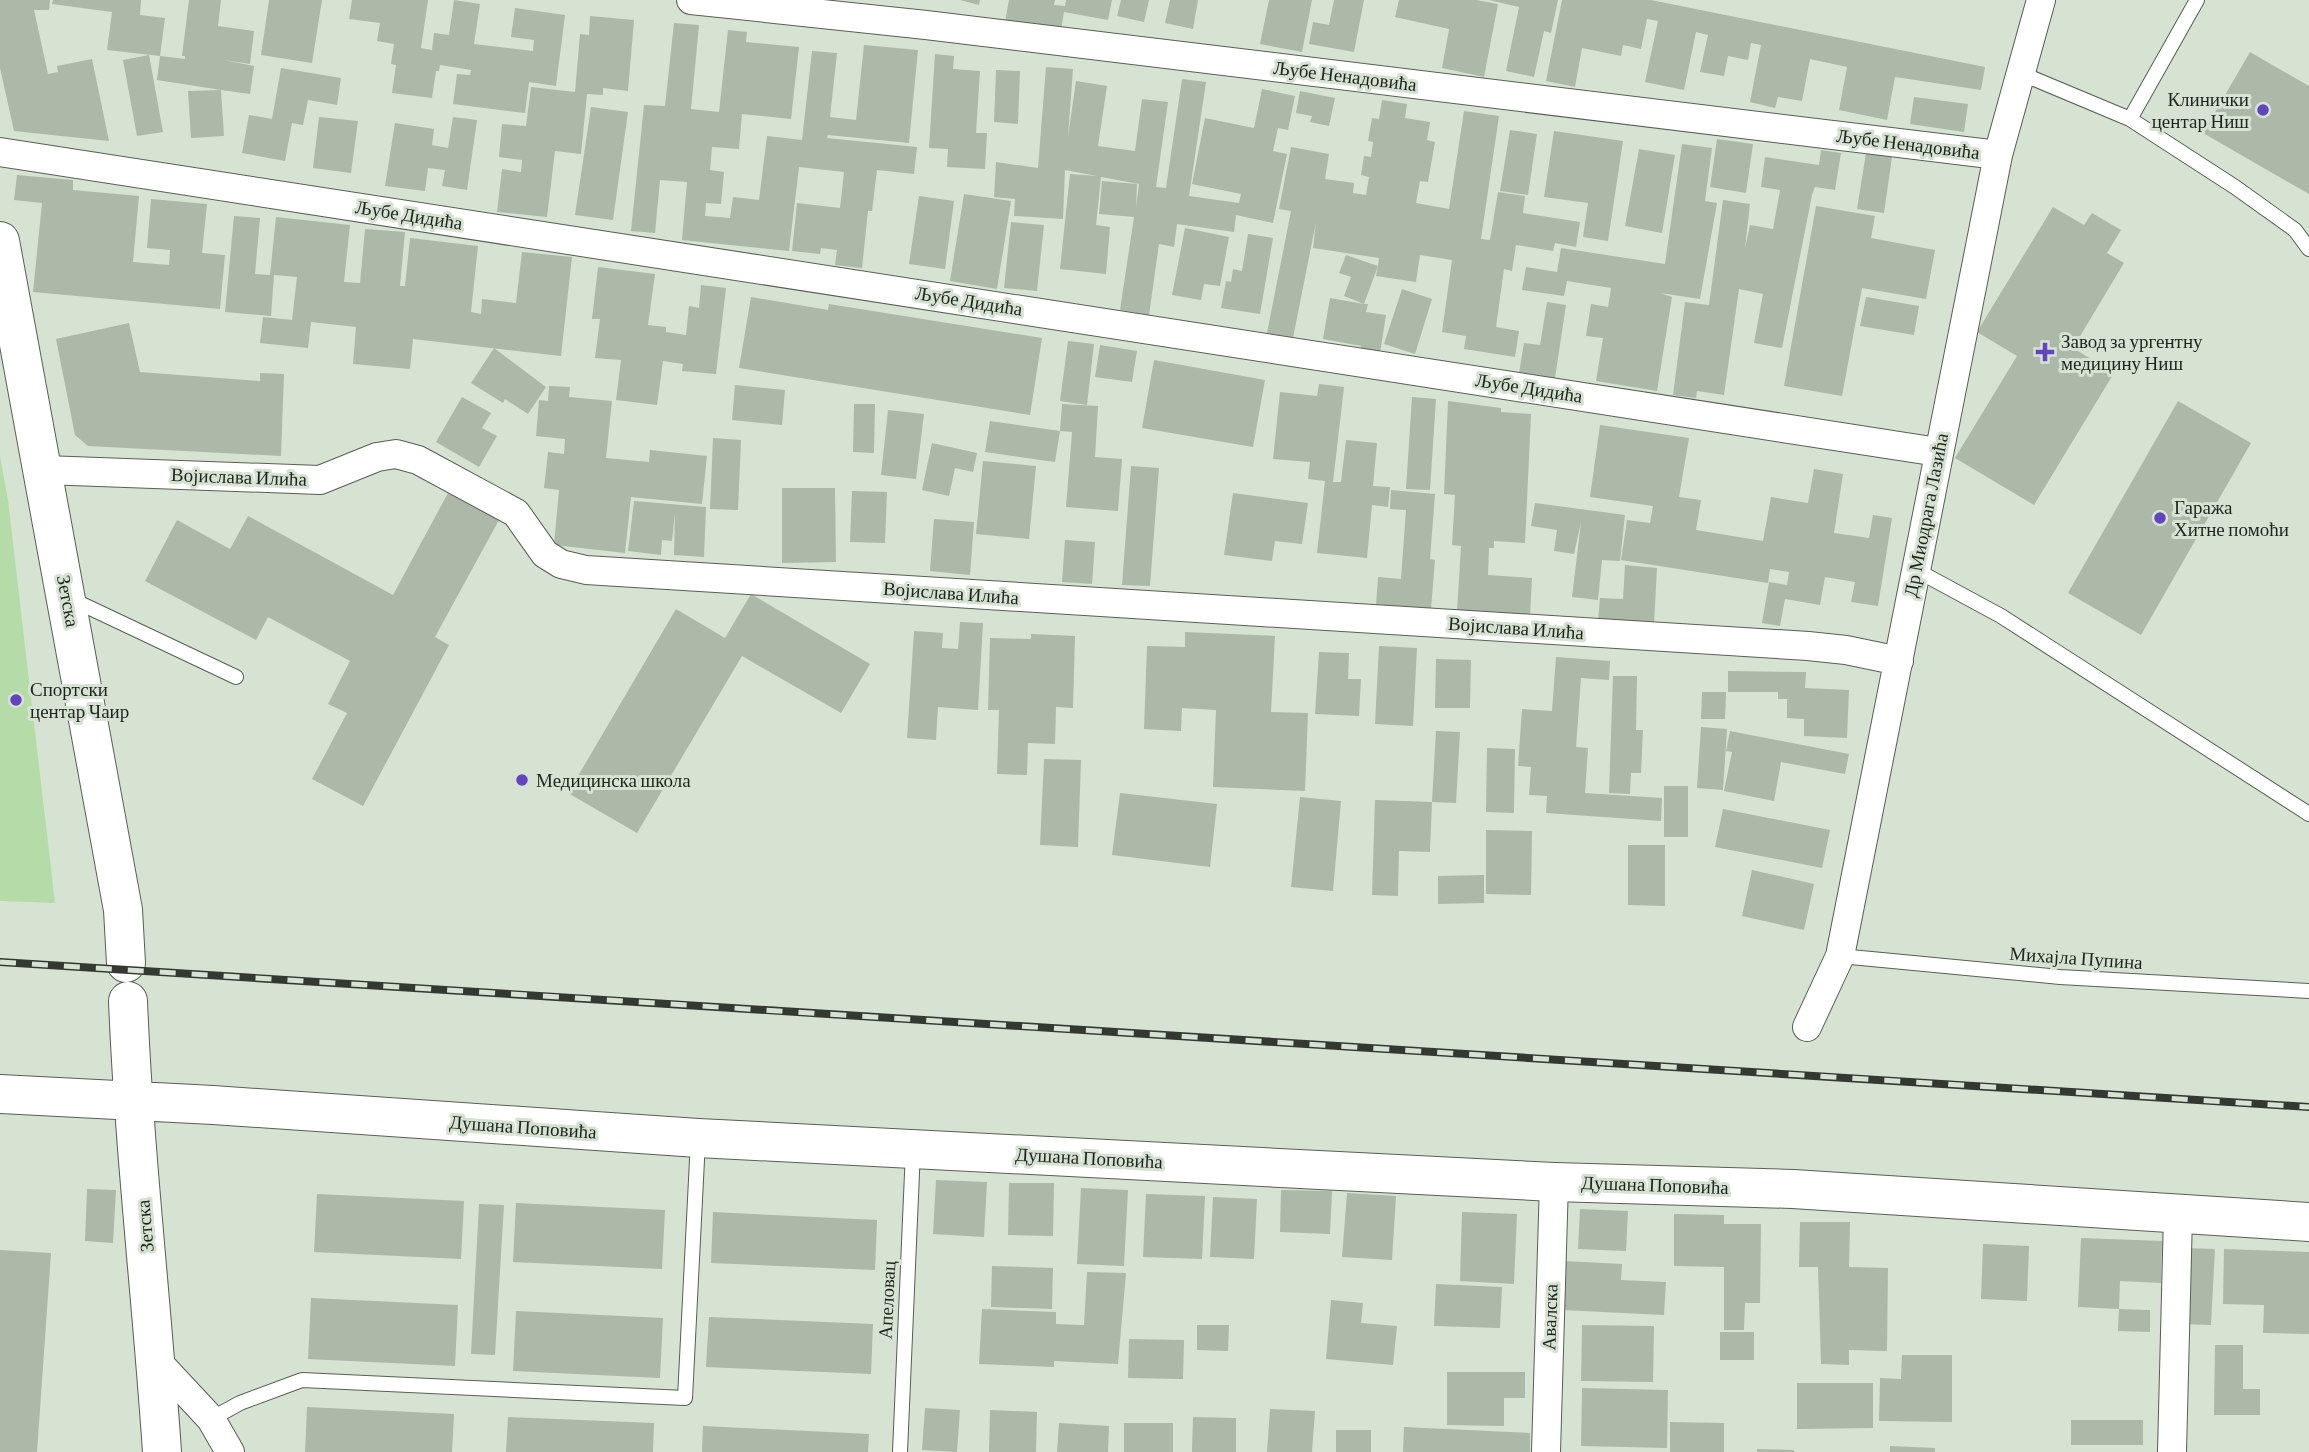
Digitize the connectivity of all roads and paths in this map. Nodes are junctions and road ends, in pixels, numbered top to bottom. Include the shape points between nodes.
1 (691, 0) edge
2 (2041, 0) edge
3 (2197, 0) edge
4 (2020, 73) junction
5 (2130, 119) junction
6 (0, 152) edge
7 (1998, 155) junction
8 (0, 242) edge
9 (2309, 249) edge
10 (1938, 452) junction
11 (44, 470) junction
12 (1916, 570) junction
13 (67, 597) junction
14 (1899, 662) junction
15 (236, 677) dead end
16 (2309, 814) edge
17 (1840, 956) junction
18 (126, 962) dead end
19 (2309, 991) edge
20 (128, 1001) dead end
21 (1807, 1027) dead end
22 (0, 1094) edge
23 (132, 1102) junction
24 (698, 1139) junction
25 (913, 1150) junction
26 (1554, 1182) junction
27 (2178, 1215) junction
28 (2309, 1222) edge
29 (156, 1360) junction
30 (211, 1419) junction
31 (162, 1452) edge
32 (230, 1452) edge
33 (900, 1452) edge
34 (1546, 1452) edge
35 (2172, 1452) edge

1 - 7 street, Љубе Ненадовића
2 - 4 street, Др Миодрага Лазића
3 - 5 lane
4 - 5 lane
4 - 7 street, Др Миодрага Лазића
5 - 9 lane via 2295,230
6 - 10 street, Љубе Дидића
7 - 10 street, Др Миодрага Лазића
8 - 11 street, Зетска
10 - 12 street, Др Миодрага Лазића
11 - 13 street, Зетска
11 - 14 street, Војислава Илића via 320,480 396,454 418,460 516,513 545,554 586,570 1808,646
12 - 14 street, Др Миодрага Лазића
12 - 16 lane via 2001,616
13 - 15 lane
13 - 18 street, Зетска via 123,910
14 - 17 street, Др Миодрага Лазића
17 - 19 lane, Михајла Пупина via 2060,977
17 - 21 street, Др Миодрага Лазића
20 - 23 street, Зетска
22 - 23 street, Душана Поповића
23 - 24 street, Душана Поповића
23 - 29 street, Зетска
24 - 25 street, Душана Поповића
24 - 30 lane via 685,1398 302,1380
25 - 26 street, Душана Поповића
25 - 33 lane, Апеловац
26 - 27 street, Душана Поповића via 1793,1189
26 - 34 street, Авалска
27 - 28 street, Душана Поповића
27 - 35 street
29 - 30 street
29 - 31 street, Зетска
30 - 32 street

